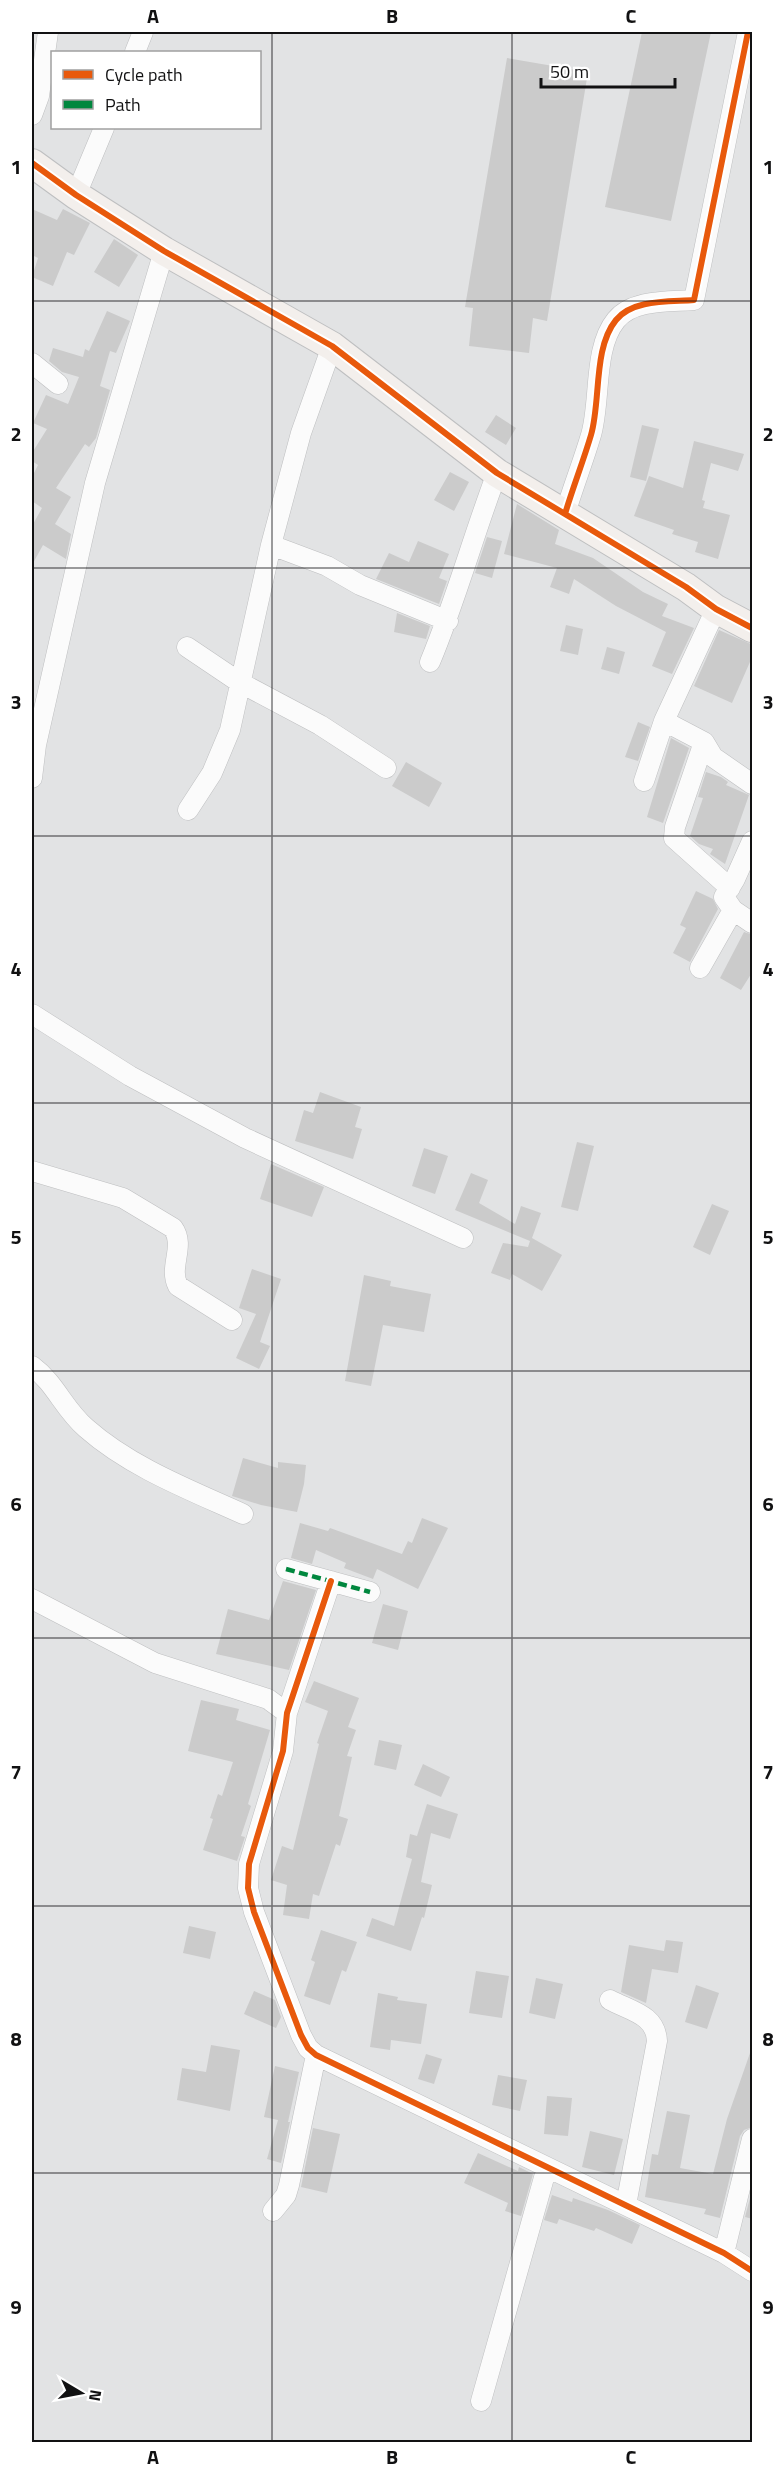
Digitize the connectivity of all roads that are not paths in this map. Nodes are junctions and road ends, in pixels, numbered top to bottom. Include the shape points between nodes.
1 (48, 32) edge
2 (143, 32) edge
3 (748, 32) edge
4 (135, 51) edge
5 (32, 116) edge
6 (104, 129) edge
7 (32, 163) edge
8 (76, 195) junction
9 (164, 251) junction
10 (332, 346) junction
11 (32, 363) edge
12 (58, 384) dead end
13 (497, 473) junction
14 (565, 514) junction
15 (271, 544) junction
16 (716, 609) junction
17 (448, 621) junction
18 (753, 628) edge
19 (187, 647) dead end
20 (430, 662) dead end
21 (239, 682) junction
22 (664, 722) junction
23 (704, 742) junction
24 (34, 744) edge
25 (386, 768) dead end
26 (32, 778) edge
27 (644, 781) dead end
28 (753, 784) edge
29 (188, 810) dead end
30 (753, 841) edge
31 (730, 888) junction
32 (733, 910) junction
33 (753, 923) edge
34 (700, 968) dead end
35 (32, 1014) edge
36 (32, 1171) edge
37 (463, 1238) dead end
38 (232, 1320) dead end
39 (32, 1366) edge
40 (243, 1514) dead end
41 (286, 1569) dead end
42 (331, 1581) junction
43 (370, 1592) dead end
44 (32, 1599) edge
45 (287, 1713) junction
46 (610, 2000) dead end
47 (316, 2055) junction
48 (753, 2139) edge
49 (547, 2167) junction
50 (626, 2205) junction
51 (273, 2211) dead end
52 (724, 2253) junction
53 (753, 2271) edge
54 (481, 2401) dead end

1 - 5 street via 39,96
2 - 4 street
3 - 14 street via 694,300 639,305 616,319 604,341 591,434
6 - 8 street
7 - 8 street
8 - 9 street
9 - 10 street
9 - 24 street via 94,483
10 - 13 street
10 - 15 street via 301,433
11 - 12 street
13 - 14 street
13 - 17 street via 474,532
14 - 16 street
15 - 17 street
15 - 21 street
16 - 18 street
16 - 22 street
17 - 20 street
19 - 21 street
21 - 25 street via 320,725
21 - 29 street via 223,751
22 - 23 street
22 - 27 street
23 - 28 street via 713,757
23 - 31 street via 674,838
24 - 26 street
30 - 31 street
31 - 32 street via 724,897
32 - 33 street
32 - 34 street
35 - 37 street via 130,1076 245,1138
36 - 38 street via 123,1198 173,1228 179,1244 173,1277 178,1286
39 - 40 street via 46,1377 67,1409 86,1428 122,1454
41 - 42 street
42 - 43 street
42 - 45 street
44 - 45 street via 155,1663 268,1699
45 - 47 street via 283,1750 249,1864 248,1888 301,2035
46 - 50 street via 651,2020 657,2029
47 - 49 street
47 - 51 street via 289,2185
48 - 52 street
49 - 50 street
49 - 54 street
50 - 52 street
52 - 53 street

